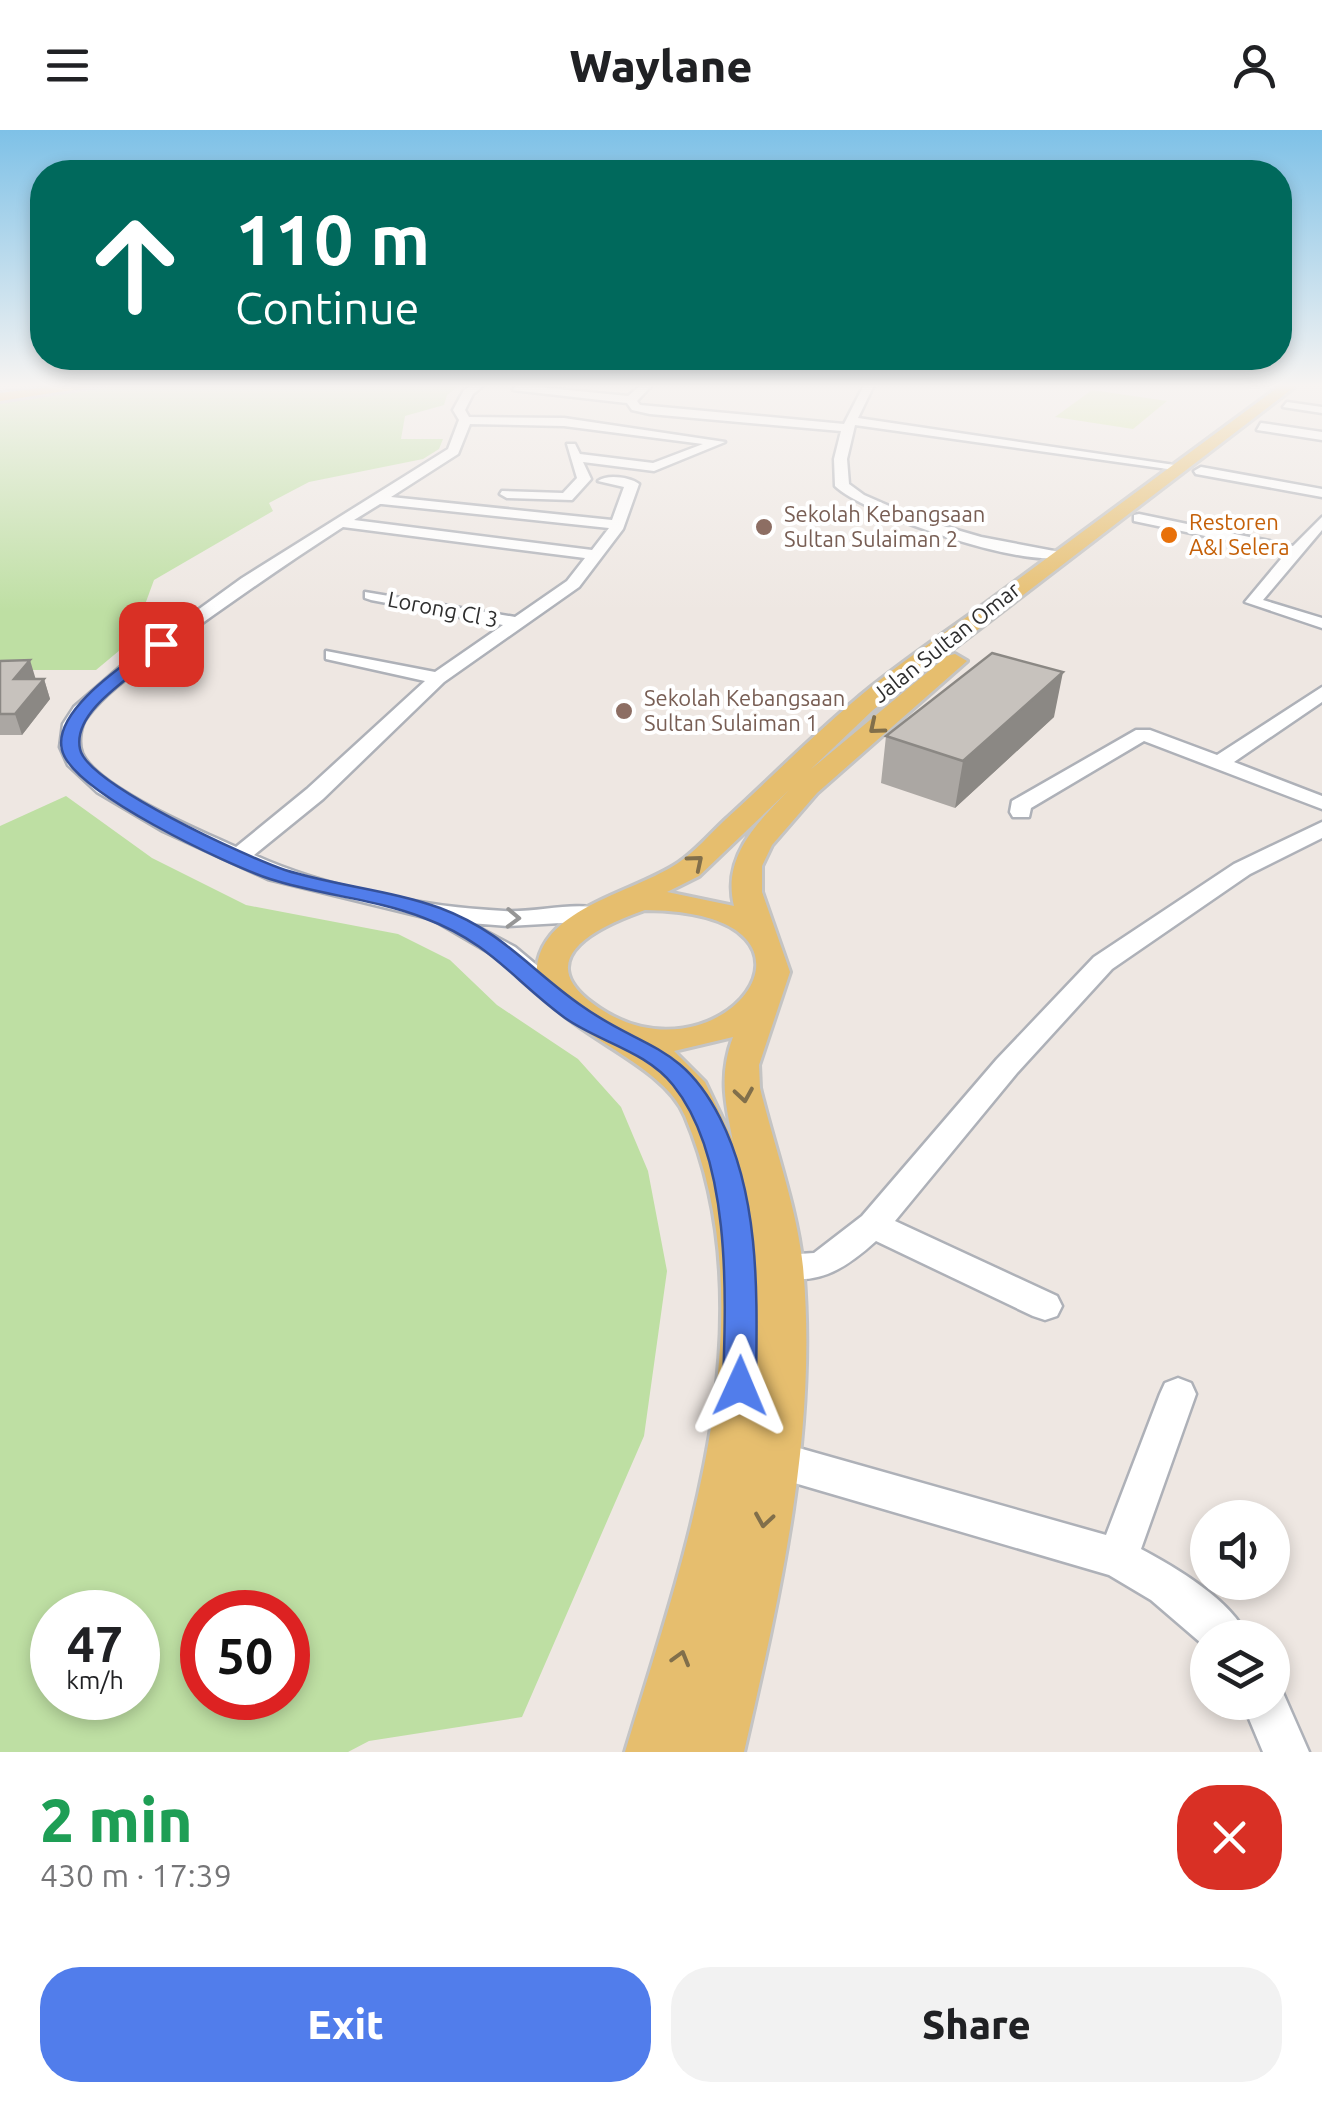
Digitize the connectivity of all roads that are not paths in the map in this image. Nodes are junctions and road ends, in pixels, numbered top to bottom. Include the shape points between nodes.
1 (440, 461) edge
2 (577, 461) edge
3 (604, 461) edge
4 (671, 461) edge
5 (843, 461) edge
6 (1128, 461) edge
7 (1202, 461) edge
8 (1205, 461) edge
9 (1191, 469) junction
10 (605, 481) dead end
11 (1322, 493) edge
12 (507, 494) dead end
13 (382, 500) junction
14 (1139, 518) junction
15 (1322, 521) edge
16 (342, 523) junction
17 (618, 524) junction
18 (1003, 548) junction
19 (1297, 551) junction
20 (1062, 554) junction
21 (596, 555) junction
22 (1039, 570) junction
23 (371, 596) dead end
24 (516, 622) junction
25 (1322, 623) edge
26 (332, 655) dead end
27 (438, 678) junction
28 (1322, 693) edge
29 (1222, 762) junction
30 (1322, 803) edge
31 (1022, 812) dead end
32 (1322, 829) edge
33 (238, 858) junction
34 (603, 911) junction
35 (431, 912) junction
36 (759, 933) junction
37 (560, 999) junction
38 (764, 1002) junction
39 (617, 1034) junction
40 (873, 1225) junction
41 (781, 1265) junction
42 (1045, 1306) dead end
43 (1178, 1394) dead end
44 (774, 1458) junction
45 (1117, 1558) junction
46 (1206, 1620) edge
47 (1272, 1720) edge
48 (655, 1752) edge
49 (714, 1752) edge
50 (1286, 1752) edge

1 - 13 street
2 - 12 street via 584,479 567,497
3 - 4 street via 654,467
5 - 18 street via 840,474 849,493
6 - 9 street
7 - 9 main road, Jalan Sultan Omar
8 - 9 main road
9 - 11 street
9 - 14 main road
9 - 20 main road, Jalan Sultan Omar
10 - 17 street via 632,484
13 - 16 street
13 - 17 street
14 - 19 street
14 -> 36 main road via 969,650 792,804 747,864 748,900
15 - 19 street
16 - 21 street
16 - 33 street via 132,666 73,724 75,761 104,788
17 - 21 street
18 - 20 street
18 - 22 street
19 - 25 street via 1254,602
20 - 22 main road, Jalan Sultan Omar
21 - 24 street via 573,584
34 -> 22 main road, Jalan Sultan Omar via 688,870 864,705
23 - 24 street, Lorong Cl 3
24 - 27 street
26 - 27 street
27 - 33 street
28 - 29 street
29 - 30 street
29 - 31 street via 1143,734 1020,806
32 - 40 street via 1242,870 1103,964 1006,1066
33 - 35 street via 276,874
35 -> 34 street via 508,919
34 - 36 main road via 642,901 708,906
34 - 37 main road via 570,930 554,951 550,975
35 - 37 street via 506,952
36 - 38 main road via 776,974
37 - 39 main road
38 - 39 main road via 727,1028 702,1036 659,1040
38 -> 41 main road via 741,1065 741,1088
48 -> 39 main road via 739,1418 742,1288 733,1205 700,1104 682,1078
40 - 41 street via 817,1266
40 - 42 street
41 - 44 main road
43 - 45 street
44 - 45 street
44 -> 49 main road via 750,1612
45 - 46 street via 1166,1585
47 - 50 street

